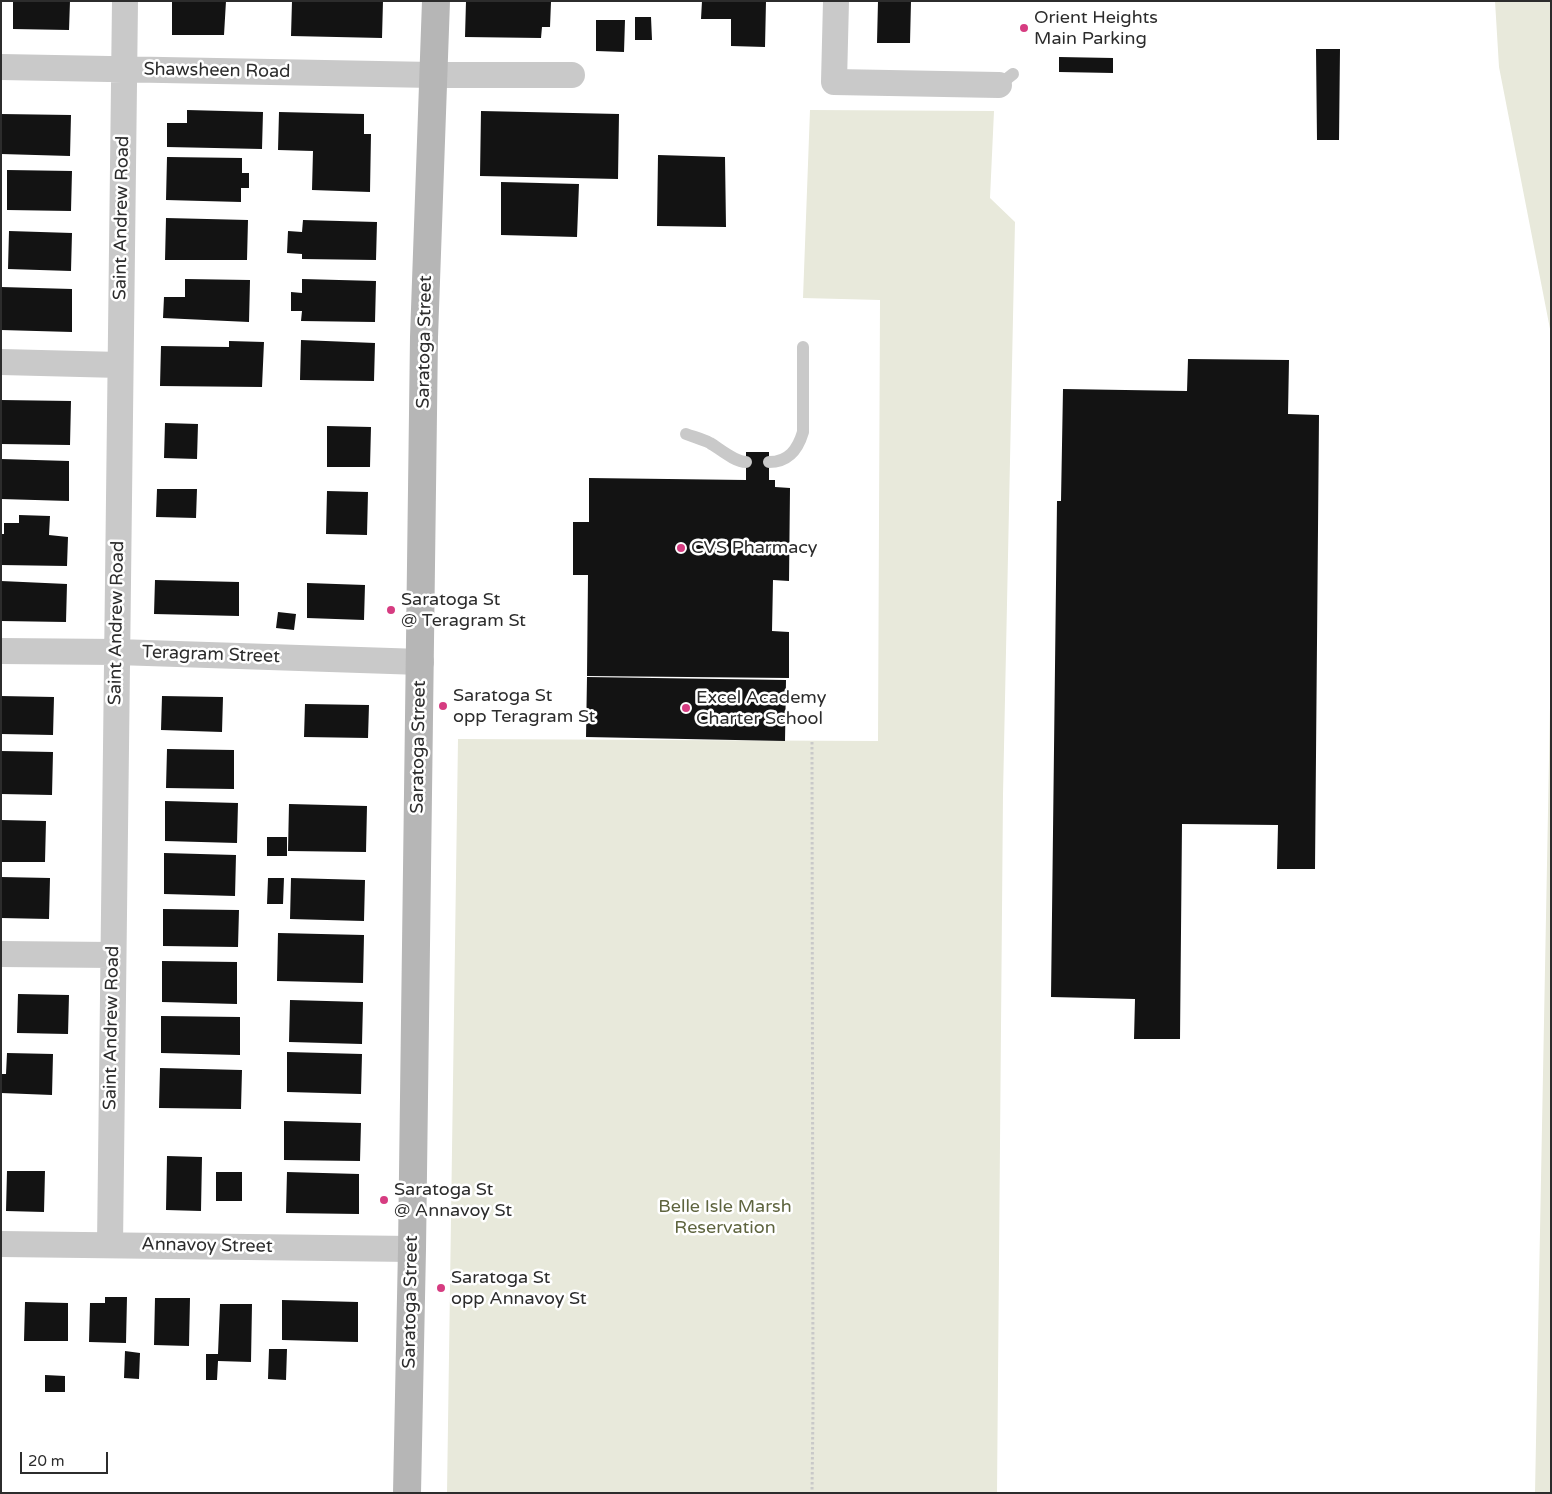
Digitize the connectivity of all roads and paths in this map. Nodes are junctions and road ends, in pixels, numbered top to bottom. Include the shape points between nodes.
1 (125, 1) edge
2 (436, 1) edge
3 (836, 1) edge
4 (1, 67) edge
5 (124, 70) junction
6 (433, 75) junction
7 (572, 75) dead end
8 (1006, 79) dead end
9 (803, 346) dead end
10 (1, 362) edge
11 (120, 365) junction
12 (686, 434) dead end
13 (746, 462) dead end
14 (769, 462) dead end
15 (1, 651) edge
16 (117, 652) junction
17 (421, 662) junction
18 (812, 742) dead end
19 (1, 954) edge
20 (113, 955) junction
21 (1, 1244) edge
22 (110, 1244) junction
23 (412, 1249) junction
24 (407, 1493) edge
25 (812, 1493) edge

1 - 5 street, Saint Andrew Road
2 - 6 main road, Saratoga Street
3 - 8 street via 834,82
4 - 5 street, Shawsheen Road
5 - 6 street, Shawsheen Road
5 - 11 street, Saint Andrew Road
6 - 7 street, Shawsheen Road
6 - 17 main road, Saratoga Street via 424,337
9 - 14 lane via 803,432 794,452 786,459
10 - 11 street
11 - 16 street, Saint Andrew Road
12 - 13 lane
15 - 16 street, Teragram Street
16 - 17 street, Teragram Street
16 - 20 street, Saint Andrew Road
17 - 23 main road, Saratoga Street
18 - 25 path
19 - 20 street
20 - 22 street, Saint Andrew Road
21 - 22 street, Annavoy Street
22 - 23 street, Annavoy Street
23 - 24 main road, Saratoga Street

